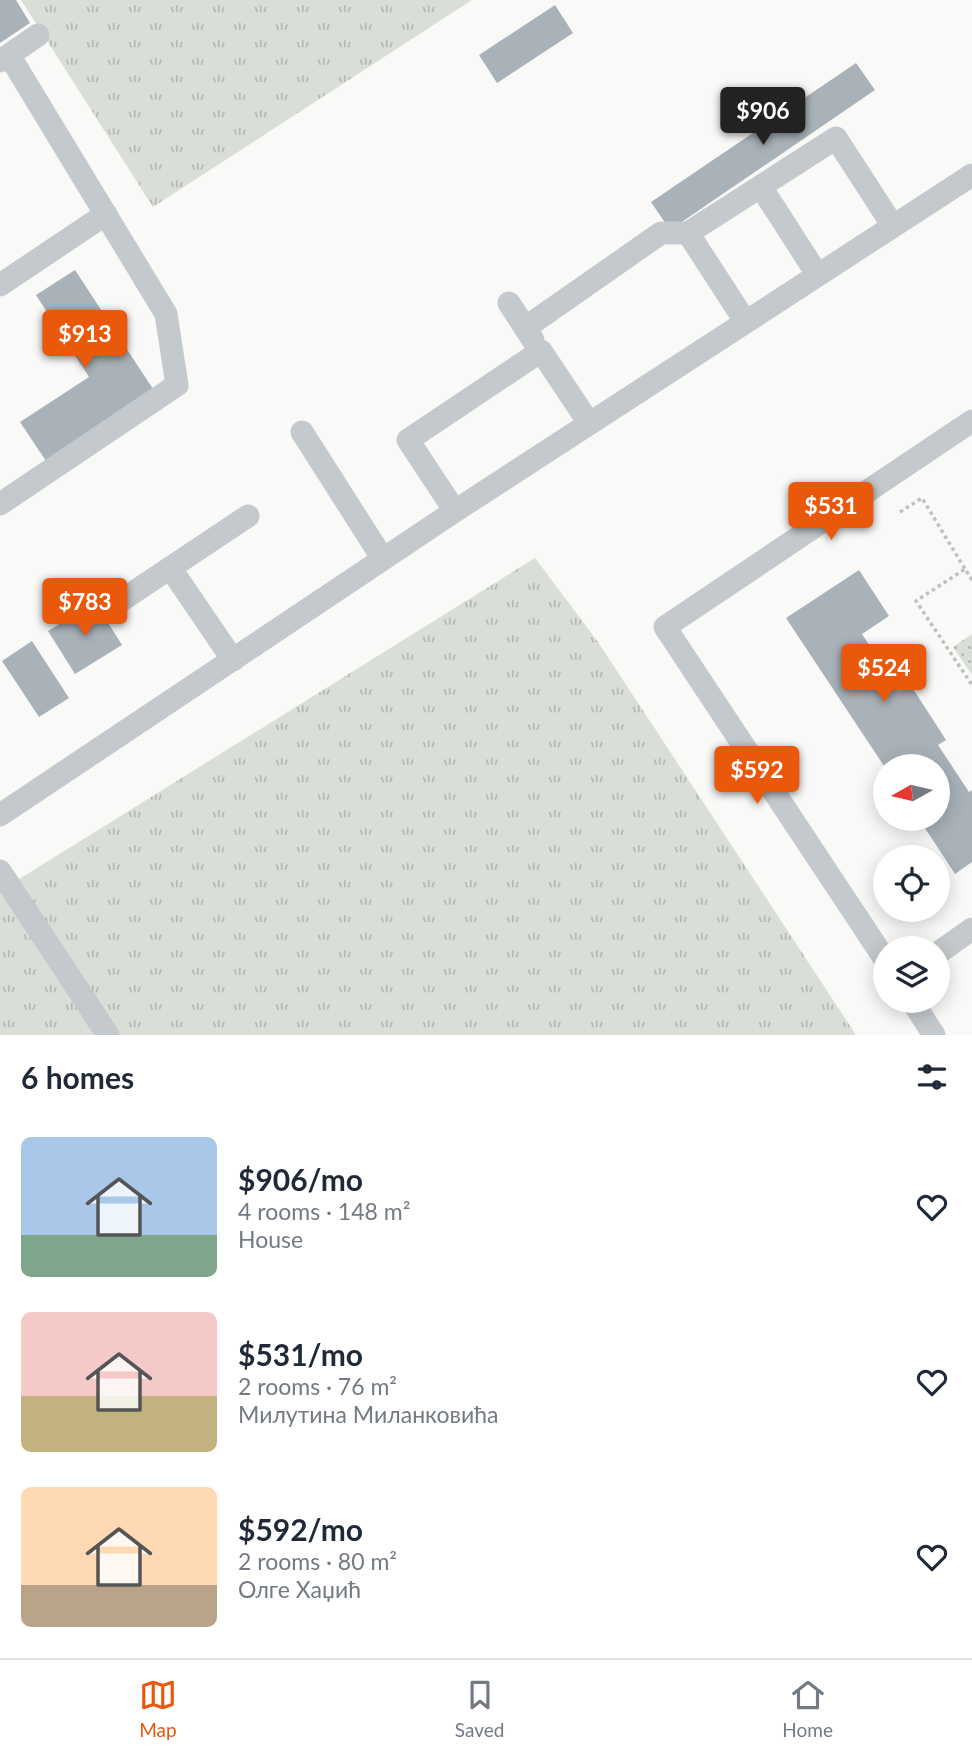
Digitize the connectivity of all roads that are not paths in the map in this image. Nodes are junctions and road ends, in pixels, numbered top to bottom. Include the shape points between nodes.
1 (38, 35) dead end
2 (5, 58) edge
3 (972, 175) edge
4 (761, 187) junction
5 (106, 215) junction
6 (892, 226) junction
7 (688, 233) junction
8 (817, 274) junction
9 (0, 285) edge
10 (509, 303) dead end
11 (745, 321) junction
12 (525, 328) junction
13 (541, 351) junction
14 (972, 421) edge
15 (589, 423) junction
16 (302, 432) dead end
17 (0, 504) edge
18 (455, 511) junction
19 (248, 516) dead end
20 (383, 559) junction
21 (171, 569) junction
22 (107, 610) dead end
23 (233, 660) junction
24 (0, 815) edge
25 (0, 871) edge
26 (972, 929) edge
27 (873, 941) edge
28 (950, 945) edge
29 (920, 1013) edge
30 (108, 1035) edge
31 (934, 1035) edge

1 - 2 street
2 - 5 street
3 - 6 street
4 - 6 street via 836,138
4 - 7 street
4 - 8 street
5 - 9 street
5 - 17 street via 166,313 177,385
6 - 8 street
7 - 11 street
7 - 12 street via 661,233
8 - 11 street
10 - 12 street
11 - 15 street
12 - 13 street
13 - 15 street
13 - 18 street via 408,440
14 - 27 street via 665,627
15 - 18 street
16 - 20 street
18 - 20 street
19 - 21 street
20 - 23 street
21 - 22 street
21 - 23 street
23 - 24 street
25 - 30 street
26 - 28 street
29 - 31 street

